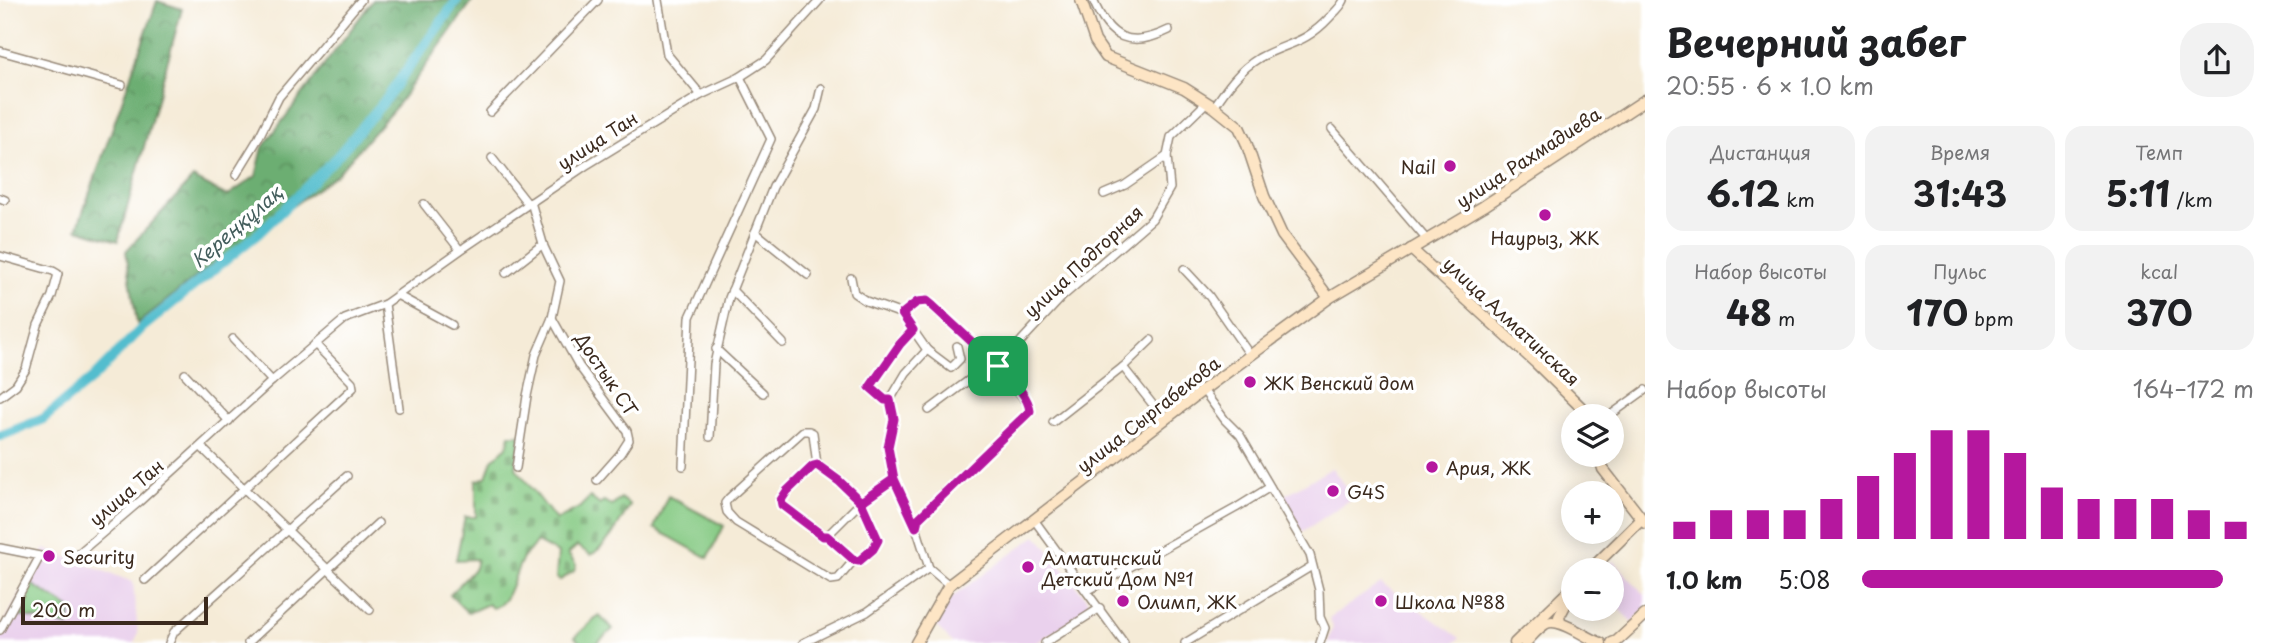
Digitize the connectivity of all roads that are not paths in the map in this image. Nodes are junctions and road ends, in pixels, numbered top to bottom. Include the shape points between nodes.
1 (361, 0) edge
2 (598, 0) edge
3 (658, 0) edge
4 (820, 0) edge
5 (1081, 0) edge
6 (1093, 0) edge
7 (1344, 0) edge
8 (1169, 30) dead end
9 (0, 51) edge
10 (740, 77) junction
11 (122, 85) dead end
12 (821, 88) dead end
13 (701, 94) junction
14 (1645, 100) edge
15 (1211, 105) junction
16 (489, 112) dead end
17 (1332, 129) dead end
18 (1167, 156) junction
19 (492, 158) dead end
20 (236, 175) dead end
21 (1104, 194) dead end
22 (529, 203) junction
23 (424, 204) dead end
24 (755, 232) junction
25 (1427, 240) junction
26 (543, 244) junction
27 (1411, 249) junction
28 (460, 250) junction
29 (0, 256) edge
30 (1184, 269) dead end
31 (506, 273) dead end
32 (808, 275) dead end
33 (851, 278) dead end
34 (732, 289) junction
35 (397, 295) junction
36 (1329, 298) junction
37 (385, 304) junction
38 (902, 314) junction
39 (552, 318) junction
40 (452, 325) dead end
41 (913, 330) junction
42 (233, 339) dead end
43 (1151, 340) dead end
44 (783, 343) dead end
45 (316, 344) junction
46 (957, 346) dead end
47 (716, 349) junction
48 (927, 350) junction
49 (1250, 355) junction
50 (998, 366) junction
51 (1123, 367) junction
52 (185, 374) dead end
53 (272, 381) junction
54 (1203, 390) junction
55 (1645, 390) edge
56 (763, 393) dead end
57 (0, 397) edge
58 (890, 400) junction
59 (1578, 404) edge
60 (1624, 405) edge
61 (399, 408) dead end
62 (929, 410) dead end
63 (1165, 420) junction
64 (229, 421) junction
65 (1053, 422) dead end
66 (710, 436) dead end
67 (201, 447) junction
68 (817, 465) junction
69 (683, 466) dead end
70 (1602, 467) edge
71 (516, 468) dead end
72 (347, 476) dead end
73 (894, 479) junction
74 (597, 480) dead end
75 (1270, 487) junction
76 (243, 489) junction
77 (861, 502) junction
78 (1035, 521) junction
79 (1643, 521) edge
80 (378, 523) dead end
81 (916, 527) junction
82 (286, 530) junction
83 (827, 536) junction
84 (0, 548) edge
85 (1603, 558) edge
86 (72, 559) dead end
87 (854, 560) junction
88 (1312, 566) junction
89 (929, 568) junction
90 (328, 570) junction
91 (145, 580) dead end
92 (948, 585) junction
93 (1087, 591) junction
94 (1561, 600) edge
95 (1100, 608) junction
96 (370, 610) dead end
97 (1561, 613) edge
98 (1645, 615) edge
99 (1560, 622) junction
100 (0, 630) edge
101 (1615, 642) edge
102 (171, 643) edge
103 (248, 643) edge
104 (803, 643) edge
105 (916, 643) edge
106 (1045, 643) edge
107 (1124, 643) edge
108 (1185, 643) edge
109 (1320, 643) edge
110 (1515, 643) edge
111 (1525, 643) edge
112 (1601, 643) edge

1 - 20 street via 279,97
2 - 16 street
3 - 13 street via 667,54
4 - 10 street, улица Тан via 775,52
5 - 15 street via 1095,41 1106,57 1184,88
6 - 8 street via 1101,18 1117,35 1132,40 1153,38
7 - 15 street, улица Подгорная via 1308,38 1258,59
9 - 11 street
10 - 13 street, улица Тан
10 - 69 street via 771,139 690,317
12 - 24 street via 816,109 773,187
13 - 22 street, улица Тан
14 - 25 street, улица Рахмадиева
15 - 18 street, улица Подгорная via 1171,137
15 - 36 street via 1243,134 1282,236
17 - 25 street
18 - 21 street
18 - 50 street, улица Подгорная via 1170,188 1157,213 1062,297
19 - 22 street
22 - 26 street, Достык СТ
22 - 28 street, улица Тан
23 - 28 street
24 - 32 street
24 - 34 street
25 - 27 street, улица Сыргабекова
26 - 31 street
26 - 39 street, Достык СТ via 560,281
27 - 36 street, улица Сыргабекова
27 - 59 street, улица Алматинская
28 - 35 street, улица Тан
29 - 57 street via 58,274 26,369 16,386
30 - 49 street
33 - 38 street via 854,293
34 - 44 street
34 - 47 street
35 - 37 street, улица Тан
35 - 40 street
36 - 49 street, улица Сыргабекова
37 - 45 street, улица Тан via 345,319
37 - 61 street
38 - 41 street
38 - 50 street via 917,302 927,301
39 - 71 street, Достык СТ via 536,355
39 - 74 street, Достык СТ via 579,366 627,432 629,440
41 - 48 street
41 - 58 street via 870,387
42 - 53 street
43 - 51 street
45 - 53 street, улица Тан
45 - 76 street via 353,388
46 - 48 street via 960,359 951,368
47 - 56 street
47 - 66 street
48 - 58 street
49 - 54 street, улица Сыргабекова
50 - 62 street, улица Подгорная via 977,374
50 - 81 street via 1030,411 918,519
51 - 63 street
51 - 65 street
52 - 64 street
53 - 64 street, улица Тан
54 - 63 street, улица Сыргабекова
54 - 75 street via 1240,435
55 - 60 street
58 - 73 street via 894,419 888,447
63 - 78 street, улица Сыргабекова
64 - 67 street, улица Тан
67 - 76 street
67 - 86 street, улица Тан
68 - 77 street
68 - 83 street via 781,500
68 - 87 street via 813,433 803,431 729,498 727,512 736,523 831,580 838,579
70 - 79 street
72 - 82 street
73 - 77 street
73 - 81 street
75 - 88 street
75 - 93 street
76 - 82 street
76 - 91 street
77 - 83 street
77 - 87 street via 878,540 859,561
78 - 92 street, улица Сыргабекова
78 - 93 street
79 - 85 street
80 - 90 street
81 - 89 street
82 - 90 street
82 - 102 street via 174,632
83 - 87 street
84 - 100 street via 40,556
88 - 108 street
88 - 109 street via 1325,628
89 - 92 street
89 - 104 street via 867,612
90 - 96 street
90 - 103 street
92 - 105 street, улица Сыргабекова
93 - 95 street
94 - 110 street
95 - 106 street
95 - 107 street
97 - 99 street
98 - 101 street
99 - 111 street via 1545,624
99 - 112 street

